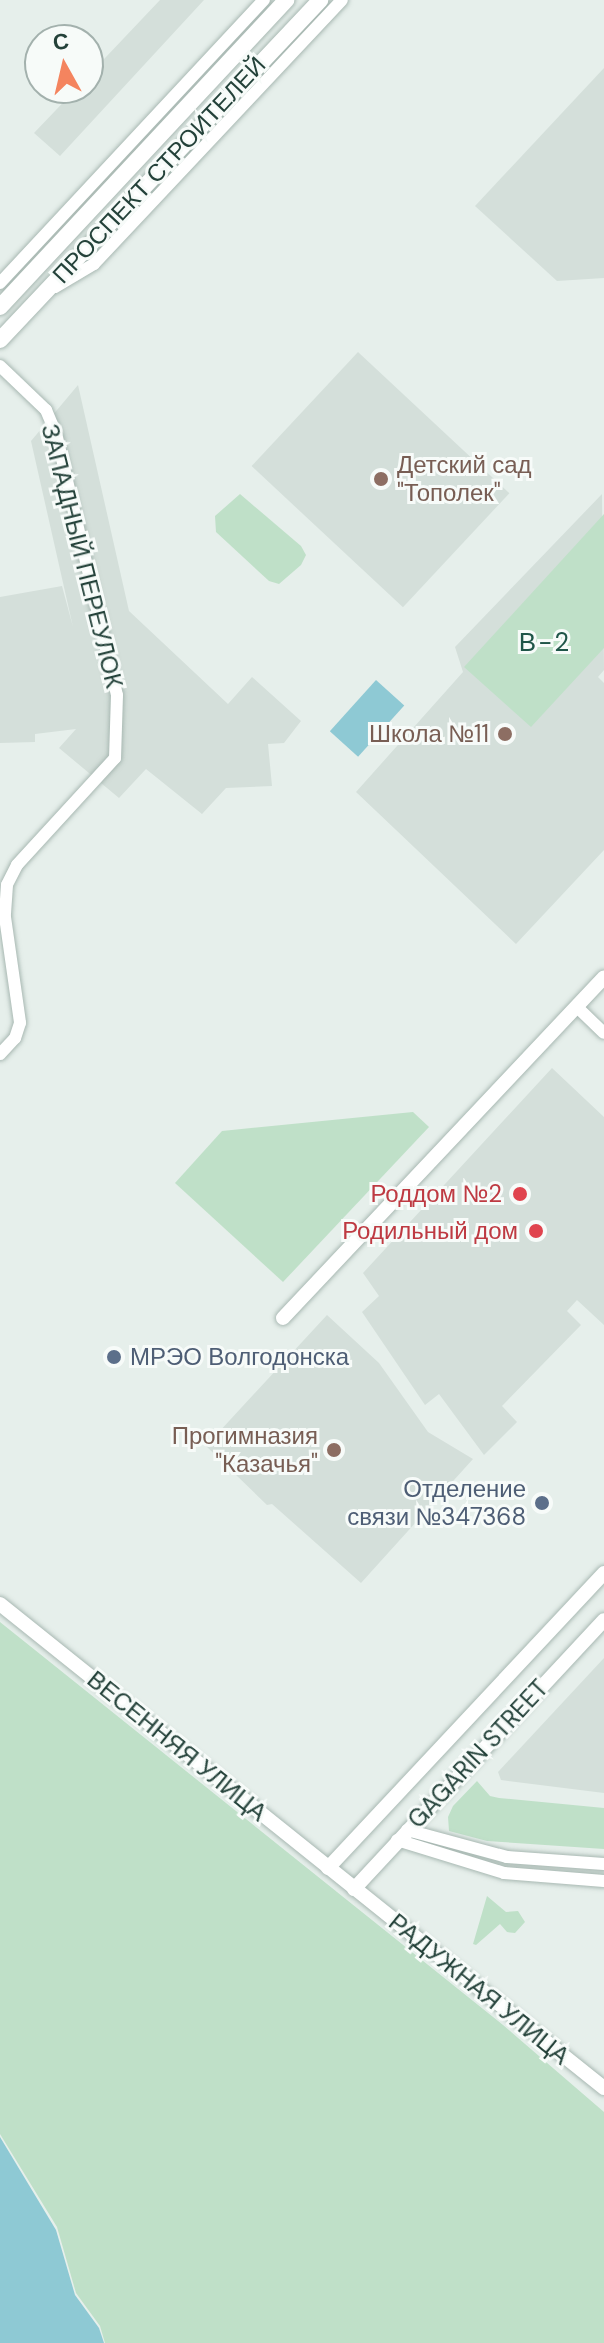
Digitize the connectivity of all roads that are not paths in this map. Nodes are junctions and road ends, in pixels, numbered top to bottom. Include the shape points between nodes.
1 (264, 0) edge
2 (286, 0) edge
3 (320, 0) edge
4 (342, 0) edge
5 (0, 283) edge
6 (42, 294) junction
7 (0, 307) edge
8 (0, 340) edge
9 (0, 366) edge
10 (4, 938) edge
11 (604, 977) edge
12 (577, 1007) junction
13 (604, 1033) edge
14 (0, 1054) edge
15 (283, 1318) dead end
16 (604, 1573) edge
17 (0, 1604) edge
18 (604, 1620) edge
19 (385, 1810) junction
20 (365, 1831) junction
21 (397, 1841) junction
22 (604, 1864) edge
23 (328, 1868) junction
24 (604, 1881) edge
25 (354, 1889) junction
26 (604, 2088) edge

1 - 5 street
2 - 7 main road, ПРОСПЕКТ СТРОИТЕЛЕЙ
3 - 6 main road, ПРОСПЕКТ СТРОИТЕЛЕЙ
4 - 6 street via 94,264
6 - 8 main road, ПРОСПЕКТ СТРОИТЕЛЕЙ
9 - 10 street, ЗАПАДНЫЙ ПЕРЕУЛОК via 46,410 56,433 117,695 115,758 17,865 7,885
10 - 14 street, ЗАПАДНЫЙ ПЕРЕУЛОК via 20,1023
11 - 12 street
12 - 13 street
12 - 15 street
16 - 19 street, GAGARIN STREET
17 - 23 street, ВЕСЕННЯЯ УЛИЦА
18 - 21 street, GAGARIN STREET
19 - 20 street, GAGARIN STREET
19 - 21 street
20 - 21 street
20 - 23 street, GAGARIN STREET
21 - 22 street
21 - 24 street via 504,1873
21 - 25 street, GAGARIN STREET
23 - 25 street, ВЕСЕННЯЯ УЛИЦА
25 - 26 street, РАДУЖНАЯ УЛИЦА

